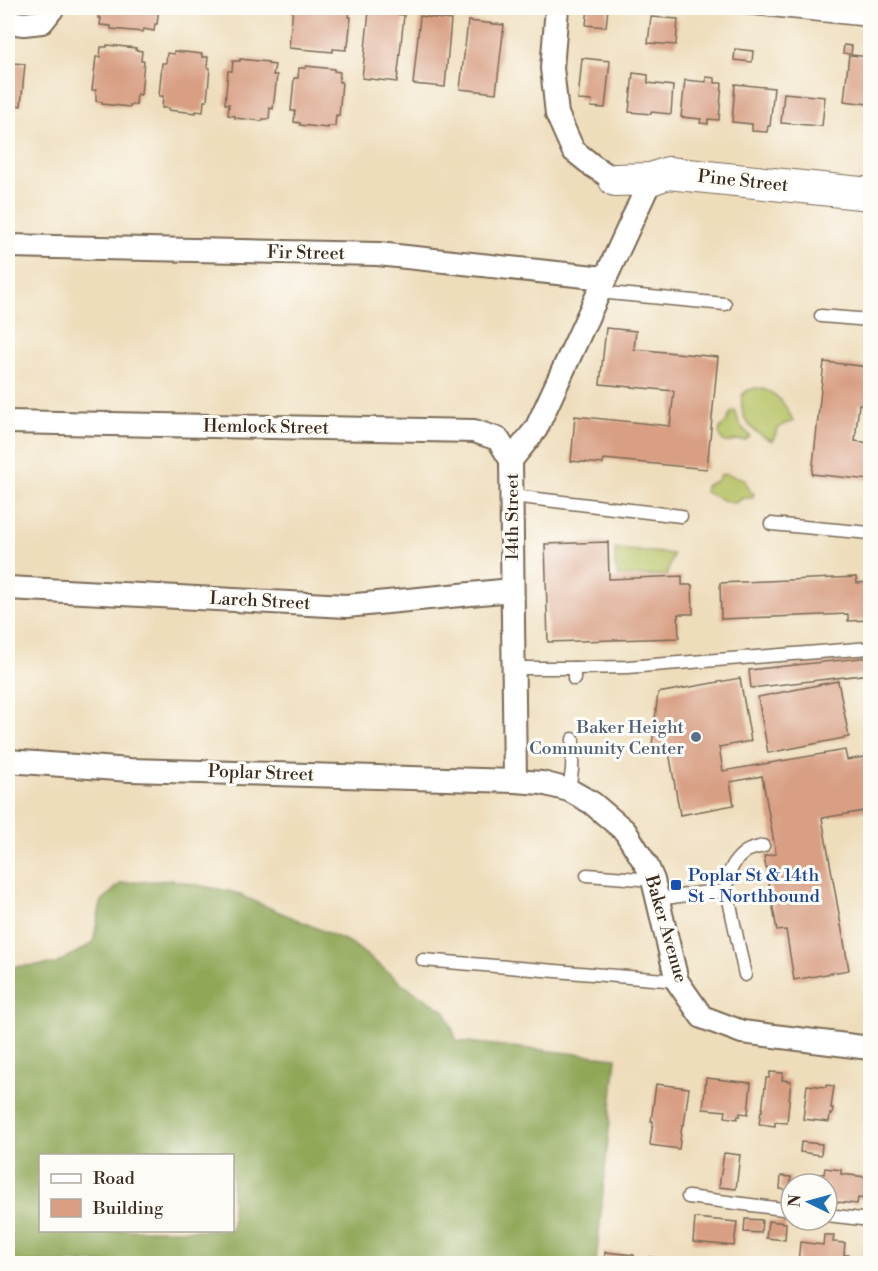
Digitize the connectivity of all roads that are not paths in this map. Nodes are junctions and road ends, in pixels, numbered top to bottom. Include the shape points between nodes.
1 (53, 8) edge
2 (557, 8) edge
3 (749, 8) edge
4 (870, 20) edge
5 (8, 22) edge
6 (651, 179) junction
7 (615, 180) joint
8 (870, 194) edge
9 (8, 246) edge
10 (601, 285) junction
11 (725, 304) dead end
12 (821, 316) dead end
13 (870, 320) edge
14 (8, 422) edge
15 (511, 459) junction
16 (512, 496) junction
17 (681, 516) dead end
18 (771, 524) dead end
19 (870, 533) edge
20 (8, 588) edge
21 (512, 590) junction
22 (870, 648) edge
23 (513, 668) junction
24 (573, 739) dead end
25 (8, 761) edge
26 (515, 781) junction
27 (569, 790) junction
28 (763, 846) dead end
29 (587, 875) dead end
30 (656, 890) junction
31 (727, 891) junction
32 (423, 960) dead end
33 (745, 975) dead end
34 (677, 981) junction
35 (870, 1048) edge
36 (688, 1197) dead end
37 (779, 1208) edge
38 (839, 1216) edge
39 (870, 1220) edge

1 - 5 street via 42,22
2 - 7 street via 552,68 557,114 573,150
3 - 4 lane
6 - 7 street, Pine Street
6 - 8 street, Pine Street via 668,173
6 - 10 street, 14th Street
9 - 10 street, Fir Street via 378,254
10 - 11 lane
10 - 15 street, 14th Street via 536,429
12 - 13 lane
14 - 15 street, Hemlock Street via 474,430 498,439
15 - 16 street, 14th Street
16 - 17 lane
16 - 21 street, 14th Street
18 - 19 lane
20 - 21 street, Larch Street via 346,606
21 - 23 street, 14th Street
22 - 23 lane via 574,673
23 - 26 street, 14th Street
24 - 27 lane
25 - 26 street, Poplar Street via 130,770
26 - 27 street, Baker Avenue
27 - 30 street, Baker Avenue via 592,803 625,831 647,866
28 - 31 lane via 745,852 733,864 726,881
29 - 30 lane
30 - 31 lane
30 - 34 street, Baker Avenue
31 - 33 lane
32 - 34 lane
34 - 35 street, Baker Avenue via 702,1017 742,1032
36 - 37 lane
38 - 39 lane

